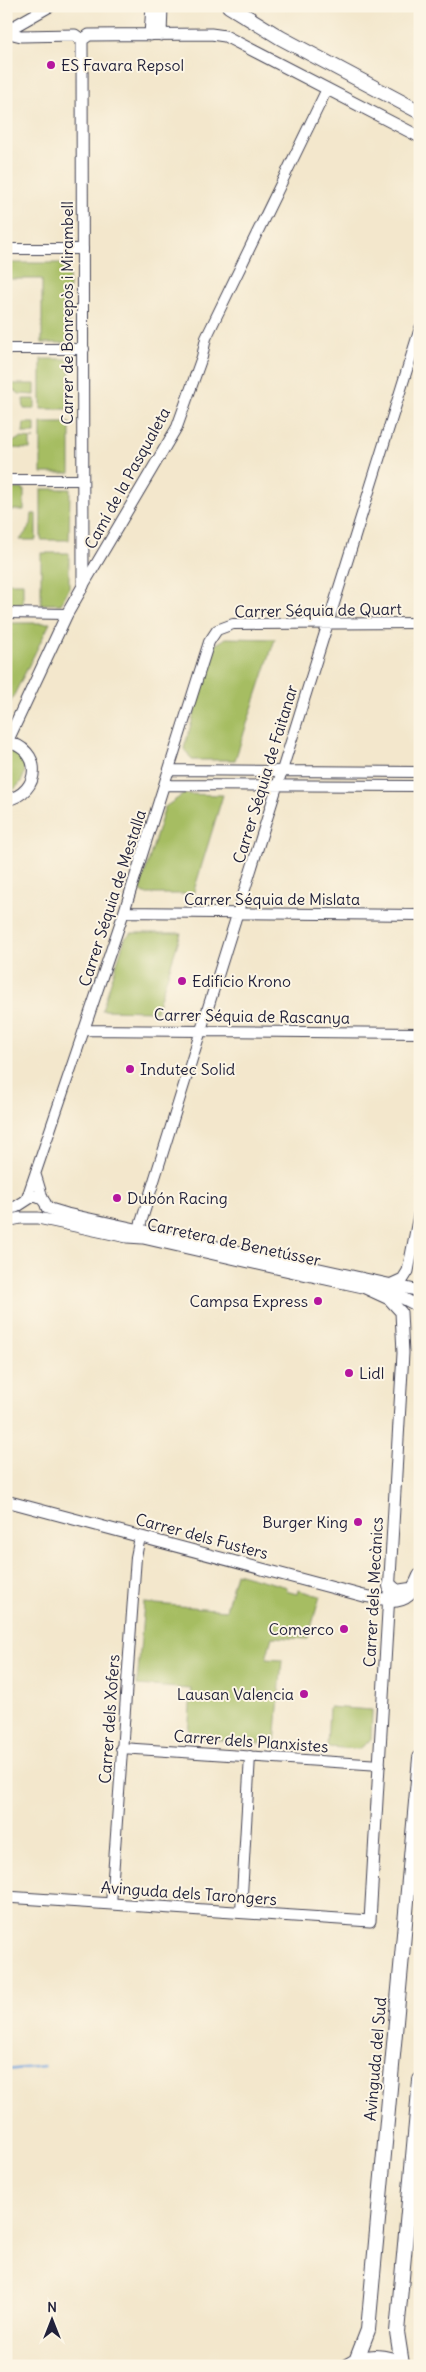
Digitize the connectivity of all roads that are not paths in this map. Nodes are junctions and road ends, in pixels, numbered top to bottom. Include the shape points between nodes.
1 (50, 6) edge
2 (152, 6) edge
3 (162, 6) edge
4 (229, 6) edge
5 (238, 6) edge
6 (253, 20) junction
7 (8, 30) edge
8 (156, 35) junction
9 (82, 40) junction
10 (327, 89) junction
11 (420, 112) edge
12 (420, 137) edge
13 (6, 249) edge
14 (83, 249) junction
15 (420, 328) edge
16 (84, 349) junction
17 (6, 350) edge
18 (6, 480) edge
19 (83, 480) junction
20 (83, 586) junction
21 (6, 613) edge
22 (67, 614) junction
23 (328, 623) junction
24 (420, 623) edge
25 (217, 630) joint
26 (7, 742) edge
27 (169, 770) junction
28 (282, 771) junction
29 (420, 772) edge
30 (164, 785) junction
31 (277, 785) junction
32 (420, 786) edge
33 (6, 800) edge
34 (124, 912) junction
35 (237, 914) junction
36 (420, 915) edge
37 (85, 1030) junction
38 (201, 1031) junction
39 (420, 1033) edge
40 (36, 1176) junction
41 (28, 1198) junction
42 (45, 1203) junction
43 (6, 1208) edge
44 (420, 1210) edge
45 (38, 1218) junction
46 (6, 1221) edge
47 (139, 1229) junction
48 (392, 1284) junction
49 (362, 1287) junction
50 (420, 1291) edge
51 (420, 1307) edge
52 (6, 1501) edge
53 (140, 1537) junction
54 (420, 1576) edge
55 (390, 1593) junction
56 (121, 1748) junction
57 (250, 1756) junction
58 (420, 1758) edge
59 (380, 1765) junction
60 (6, 1897) edge
61 (111, 1904) junction
62 (241, 1912) junction
63 (370, 1921) joint
64 (420, 2080) edge
65 (352, 2363) edge
66 (403, 2365) edge

1 - 7 street
2 - 8 street
3 - 8 street
4 - 6 main road
5 - 6 main road
6 - 11 main road
7 - 9 street via 21,36 75,35
8 - 9 street via 89,35
8 - 10 street via 225,36
9 - 14 street, Carrer de Bonrepòs i Mirambell
10 - 12 street
10 - 20 street, Camí de la Pasqualeta via 206,338 177,427
13 - 14 street
14 - 16 street, Carrer de Bonrepòs i Mirambell
15 - 23 street, Carrer Séquia de Faitanar
16 - 17 street
16 - 19 street, Carrer de Bonrepòs i Mirambell
18 - 19 street
19 - 20 street, Carrer de Bonrepòs i Mirambell
20 - 22 street, Camí de la Pasqualeta
21 - 22 street
22 - 26 street, Camí de la Pasqualeta
23 - 24 street, Carrer Séquia de Quart
23 - 25 street, Carrer Séquia de Quart via 233,624
23 - 28 street, Carrer Séquia de Faitanar
25 - 27 street, Carrer Séquia de Mestalla via 209,642
26 - 33 street via 25,750 34,767 30,786 23,794
27 - 28 street
27 - 30 street, Carrer Séquia de Mestalla
28 - 29 street
28 - 31 street, Carrer Séquia de Faitanar
30 - 31 street
30 - 34 street, Carrer Séquia de Mestalla
31 - 32 street
31 - 35 street, Carrer Séquia de Faitanar
34 - 35 street, Carrer Séquia de Mislata
34 - 37 street, Carrer Séquia de Mestalla
35 - 36 street, Carrer Séquia de Mislata
35 - 38 street, Carrer Séquia de Faitanar
37 - 38 street, Carrer Séquia de Rascanya
37 - 40 street, Carrer Séquia de Mestalla
38 - 39 street, Carrer Séquia de Rascanya
38 - 47 street, Carrer Séquia de Faitanar
40 - 41 street, Carrer Séquia de Mestalla
40 - 42 street
41 - 42 street, Carretera de Benetússer via 33,1196
41 - 43 street, Carretera de Benetússer via 16,1207
42 - 45 street via 43,1216
42 - 47 street, Carretera de Benetússer via 67,1214
44 - 48 street via 408,1271 403,1279
45 - 46 street, Carretera de Benetússer
45 - 49 street, Carretera de Benetússer
47 - 48 street, Carretera de Benetússer
48 - 50 street, Carretera de Benetússer
49 - 51 street, Carretera de Benetússer via 389,1291
49 - 55 street, Carrer dels Mecànics via 389,1299 403,1316
52 - 53 street, Carrer dels Fusters
53 - 55 street, Carrer dels Fusters via 364,1596
53 - 56 street, Carrer dels Xofers
54 - 55 main road via 413,1589
55 - 59 street, Carrer dels Mecànics
56 - 57 street, Carrer dels Planxistes
56 - 61 street, Carrer dels Xofers
57 - 59 street, Carrer dels Planxistes
57 - 62 street
58 - 65 main road, Avinguda del Sud via 368,2330
59 - 63 street, Carrer dels Mecànics
60 - 61 street, Avinguda dels Tarongers
61 - 62 street, Avinguda dels Tarongers
62 - 63 street, Avinguda dels Tarongers
64 - 66 main road via 397,2332
65 - 66 main road via 380,2357

